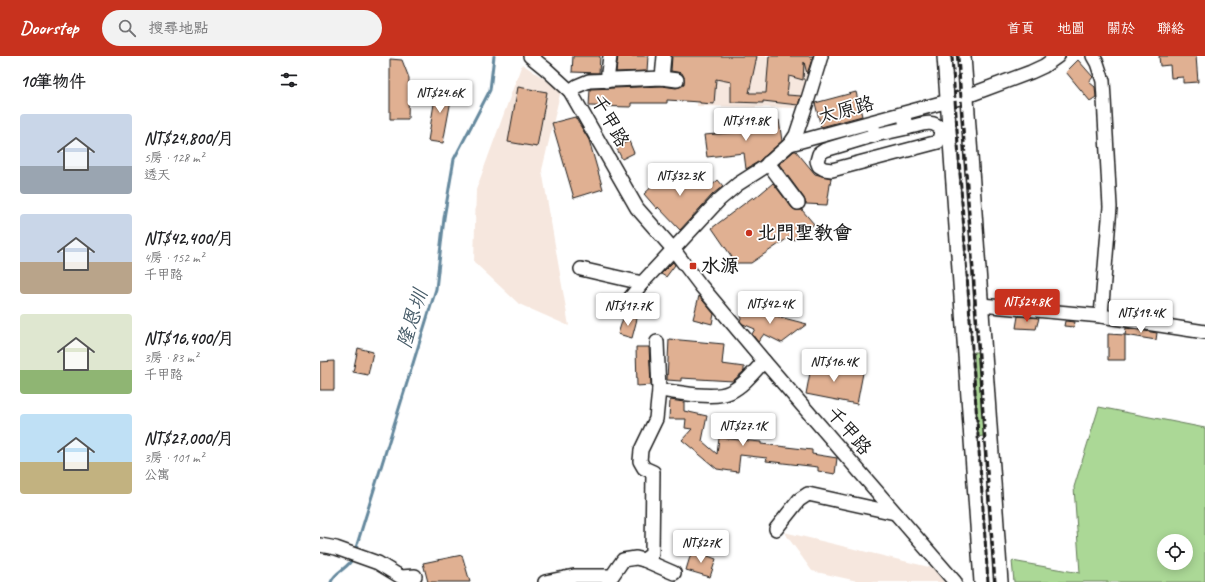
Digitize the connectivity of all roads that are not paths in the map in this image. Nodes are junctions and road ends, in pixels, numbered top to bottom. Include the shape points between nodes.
1 (530, 56) edge
2 (543, 56) edge
3 (610, 56) edge
4 (664, 56) edge
5 (821, 56) edge
6 (944, 56) edge
7 (964, 56) edge
8 (1058, 56) edge
9 (1093, 56) edge
10 (546, 69) junction
11 (662, 78) junction
12 (678, 80) dead end
13 (607, 81) junction
14 (570, 91) junction
15 (967, 96) junction
16 (948, 102) junction
17 (903, 114) junction
18 (908, 128) junction
19 (874, 129) junction
20 (790, 144) junction
21 (768, 163) junction
22 (798, 203) dead end
23 (673, 249) junction
24 (581, 269) dead end
25 (978, 269) junction
26 (960, 270) junction
27 (642, 283) junction
28 (980, 285) junction
29 (960, 287) junction
30 (981, 305) junction
31 (623, 307) dead end
32 (1101, 316) junction
33 (1205, 332) edge
34 (657, 342) dead end
35 (764, 361) junction
36 (660, 390) junction
37 (990, 441) junction
38 (971, 442) junction
39 (992, 460) junction
40 (973, 462) junction
41 (895, 513) junction
42 (776, 529) dead end
43 (320, 545) edge
44 (644, 560) junction
45 (674, 574) dead end
46 (407, 578) edge
47 (613, 579) edge
48 (545, 582) edge
49 (955, 582) edge
50 (981, 582) edge
51 (1001, 582) edge

1 - 10 street, 千甲路
2 - 10 street
3 - 13 street
4 - 11 street
5 - 20 street via 796,135
6 - 16 street
7 - 15 street
8 - 15 street, 太原路 via 1031,72
9 - 32 street via 1103,81 1110,207
10 - 14 street, 千甲路
11 - 12 street
11 - 13 street
13 - 14 street via 589,81
14 - 23 street, 千甲路 via 637,208
15 - 16 street, 太原路
15 - 25 street
16 - 17 street, 太原路
16 - 26 street
17 - 18 street
17 - 19 street, 太原路
18 - 19 street
18 - 19 street via 933,122 942,130 938,142 832,170 819,166 819,154
19 - 20 street, 太原路
20 - 21 street, 太原路
21 - 22 street
21 - 23 street, 太原路 via 719,200
23 - 27 street, 太原路
23 - 35 street, 千甲路
24 - 27 street
25 - 26 street
25 - 28 street
26 - 29 street
27 - 31 street, 太原路
28 - 29 street
28 - 30 street
29 - 38 street
30 - 32 street
30 - 37 street
32 - 33 street
34 - 36 street
35 - 36 street via 738,387 724,395
35 - 41 street, 千甲路
36 - 44 street via 656,419 641,450 640,461 644,468 653,472 652,554
37 - 38 street
37 - 39 street
38 - 40 street
39 - 40 street
39 - 51 street
40 - 50 street
41 - 42 street via 808,494 799,500
41 - 49 street, 千甲路
43 - 46 street via 378,563
44 - 45 street
44 - 47 street via 623,560
47 - 48 street via 574,576

